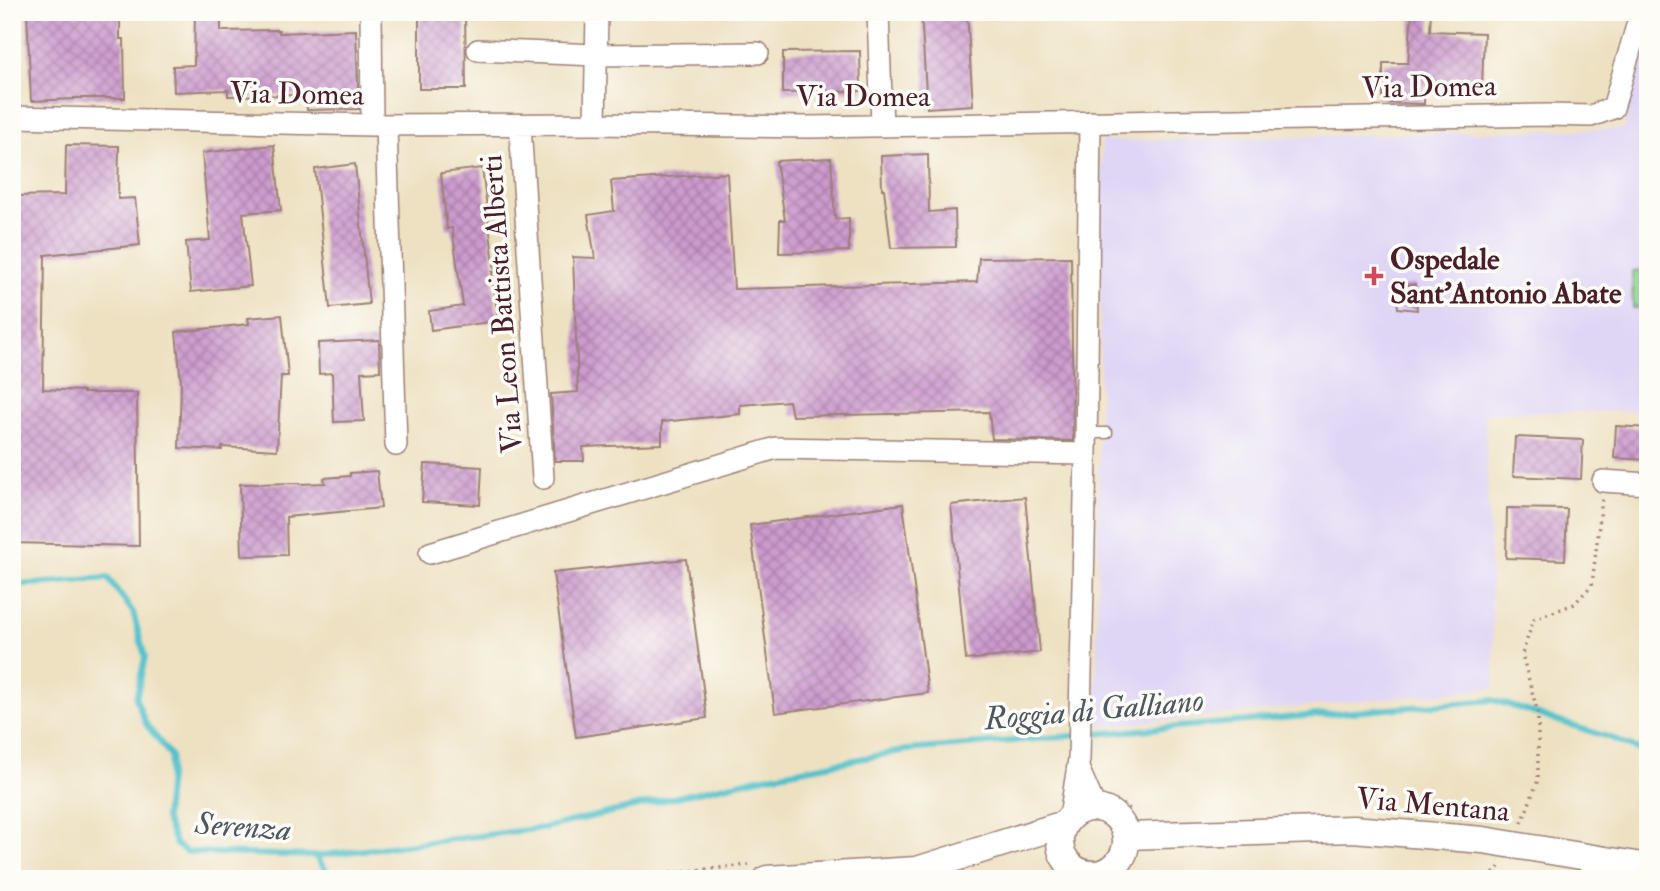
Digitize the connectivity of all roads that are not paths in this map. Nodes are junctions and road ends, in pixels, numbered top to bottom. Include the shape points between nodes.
1 (371, 12) edge
2 (597, 12) edge
3 (878, 12) edge
4 (1640, 12) edge
5 (478, 50) dead end
6 (758, 52) dead end
7 (596, 55) junction
8 (12, 117) edge
9 (1090, 122) junction
10 (595, 124) junction
11 (379, 125) junction
12 (520, 126) junction
13 (881, 127) junction
14 (1093, 440) junction
15 (396, 444) dead end
16 (543, 478) dead end
17 (1603, 481) road end
18 (1648, 484) edge
19 (430, 553) dead end
20 (1078, 763) junction
21 (1095, 807) junction
22 (1065, 830) junction
23 (1210, 834) junction
24 (1126, 836) junction
25 (1118, 863) junction
26 (1648, 867) edge
27 (757, 872) edge

1 - 11 street
2 - 7 street
3 - 13 street
4 - 9 street, Via Domea via 1613,108 1591,116
5 - 7 street
6 - 7 street
7 - 10 street
8 - 11 street, Via Domea
9 - 13 street, Via Domea
9 - 14 street
10 - 12 street, Via Domea
10 - 13 street, Via Domea
11 - 12 street, Via Domea
11 - 15 street
12 - 16 street, Via Leon Battista Alberti
14 - 19 street via 776,448
14 - 20 street
17 - 18 street
20 - 21 street
20 - 22 street
21 - 22 street via 1086,808
21 - 24 street via 1119,819
22 - 25 street via 1065,858 1080,871 1100,873
22 - 27 street via 917,870
23 - 24 street, Via Mentana
23 - 25 street, Via Mentana
23 - 26 street, Via Mentana via 1353,829 1483,840
24 - 25 street

